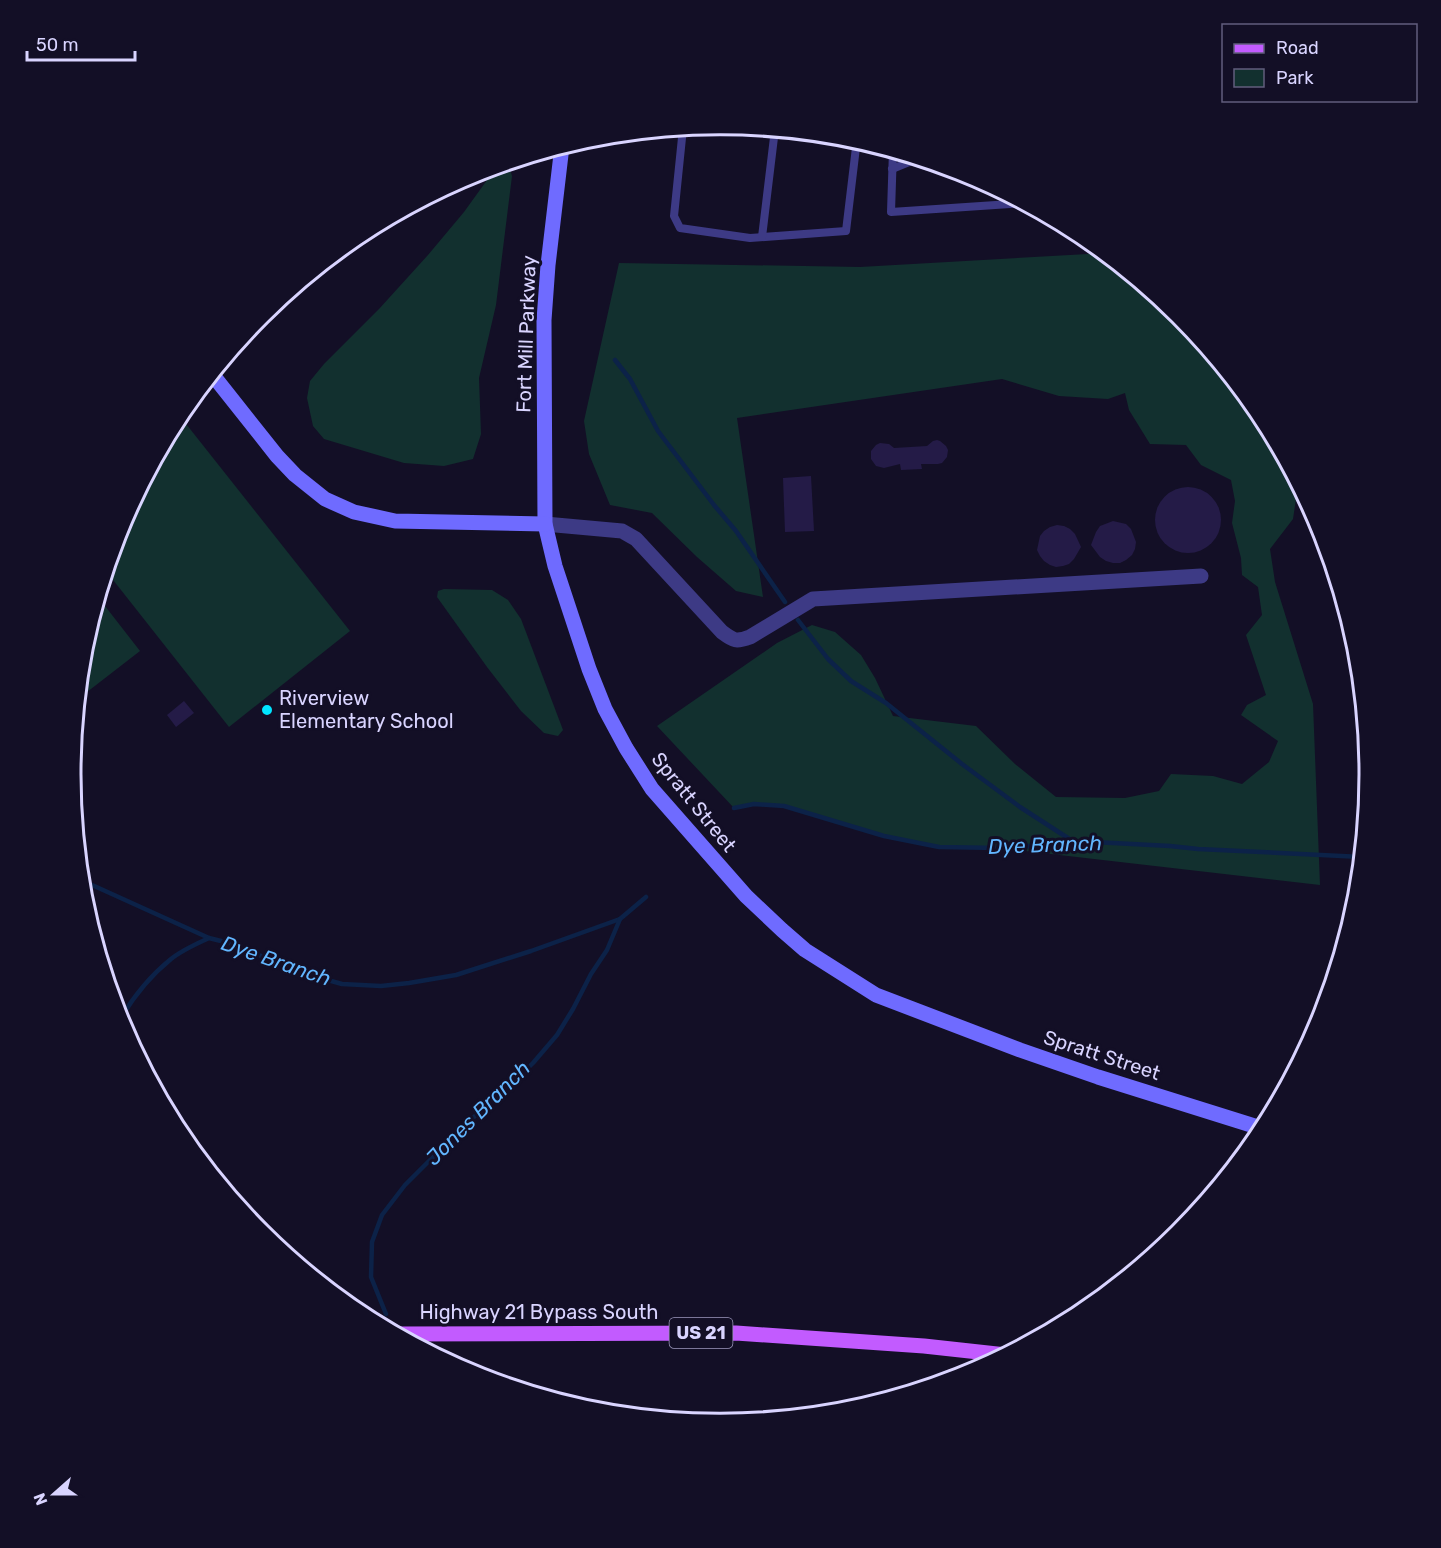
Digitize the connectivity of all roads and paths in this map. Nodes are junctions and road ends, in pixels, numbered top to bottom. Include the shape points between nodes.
1 (682, 136) edge
2 (774, 137) edge
3 (856, 149) edge
4 (561, 155) edge
5 (893, 158) edge
6 (908, 163) edge
7 (892, 169) junction
8 (1012, 205) edge
9 (762, 237) junction
10 (217, 380) edge
11 (545, 524) junction
12 (1201, 576) dead end
13 (1254, 1126) edge
14 (412, 1334) edge
15 (991, 1353) edge

1 - 9 lane via 674,216 680,228
2 - 9 lane
3 - 9 lane via 846,231
4 - 11 main road, Fort Mill Parkway via 544,320
5 - 7 lane
6 - 7 lane
7 - 8 lane via 891,212
10 - 11 main road via 295,476 325,499 354,512 395,521
11 - 12 street via 622,531 636,539 722,632 734,640 750,637 813,599
11 - 13 main road, Spratt Street via 589,669 626,748 652,789 699,844 746,896 805,950 876,995 909,1009 1087,1073
14 - 15 main road, Highway 21 Bypass South / US 21 via 736,1333

